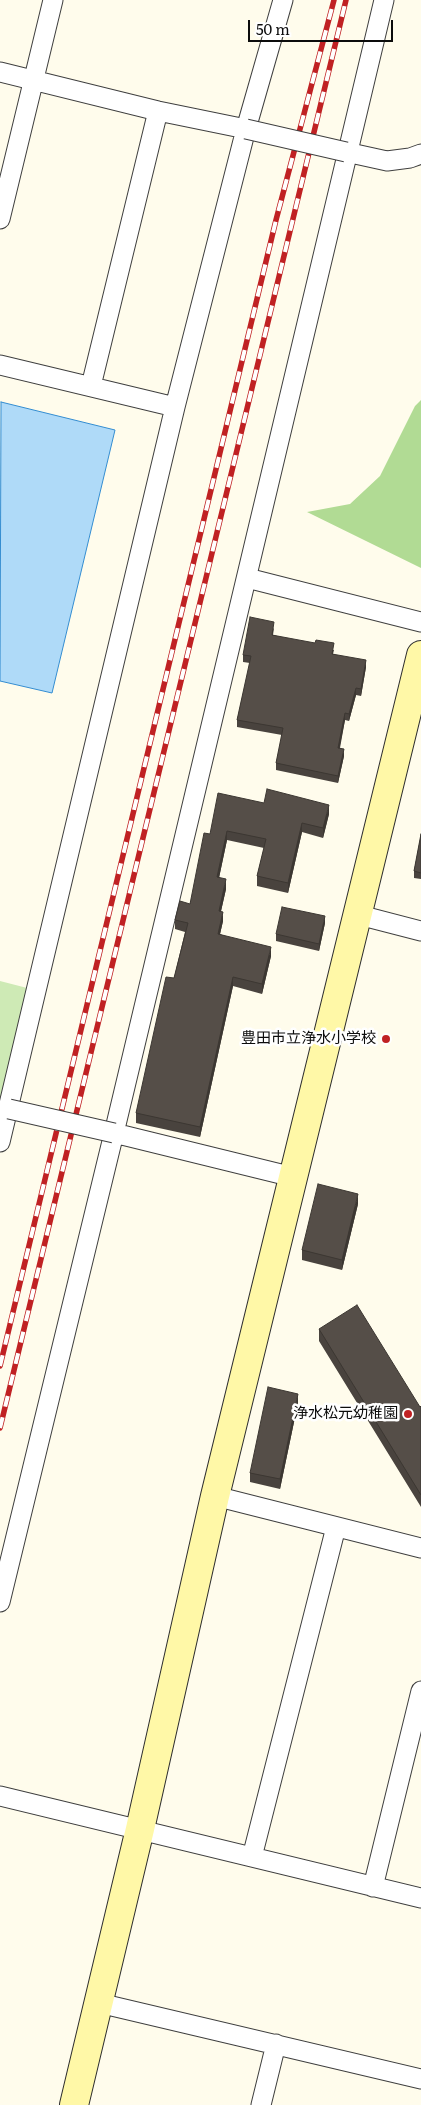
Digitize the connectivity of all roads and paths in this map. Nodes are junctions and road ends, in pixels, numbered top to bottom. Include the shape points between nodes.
1 (53, 0) edge
2 (283, 0) edge
3 (384, 0) edge
4 (0, 72) edge
5 (32, 79) junction
6 (158, 111) junction
7 (246, 129) junction
8 (346, 152) junction
9 (421, 154) edge
10 (0, 219) edge
11 (0, 365) edge
12 (92, 386) junction
13 (174, 407) junction
14 (247, 578) junction
15 (421, 622) edge
16 (421, 655) edge
17 (359, 915) junction
18 (421, 930) edge
19 (5, 1108) edge
20 (114, 1133) junction
21 (0, 1142) edge
22 (293, 1177) junction
23 (215, 1496) junction
24 (336, 1527) junction
25 (421, 1548) edge
26 (0, 1602) edge
27 (421, 1691) edge
28 (0, 1796) edge
29 (140, 1828) junction
30 (252, 1857) junction
31 (373, 1886) junction
32 (421, 1898) edge
33 (99, 2003) junction
34 (276, 2044) junction
35 (421, 2079) edge
36 (74, 2105) edge
37 (262, 2105) edge

1 - 5 street
2 - 7 street
3 - 8 street
4 - 5 street
5 - 6 street
5 - 10 street
6 - 7 street
6 - 12 street
7 - 8 street, bridge
7 - 13 street
8 - 9 street via 386,161
8 - 14 street
11 - 12 street
12 - 13 street
13 - 19 street
14 - 15 street
14 - 20 street
16 - 17 street
17 - 18 street
17 - 22 street
19 - 20 street, bridge
19 - 21 street
20 - 22 street
20 - 26 street
22 - 23 street
23 - 24 street
23 - 29 street
24 - 25 street
24 - 30 street
27 - 31 street
28 - 29 street
29 - 30 street
29 - 33 street
30 - 31 street
31 - 32 street
33 - 34 street
33 - 36 street
34 - 35 street
34 - 37 street

